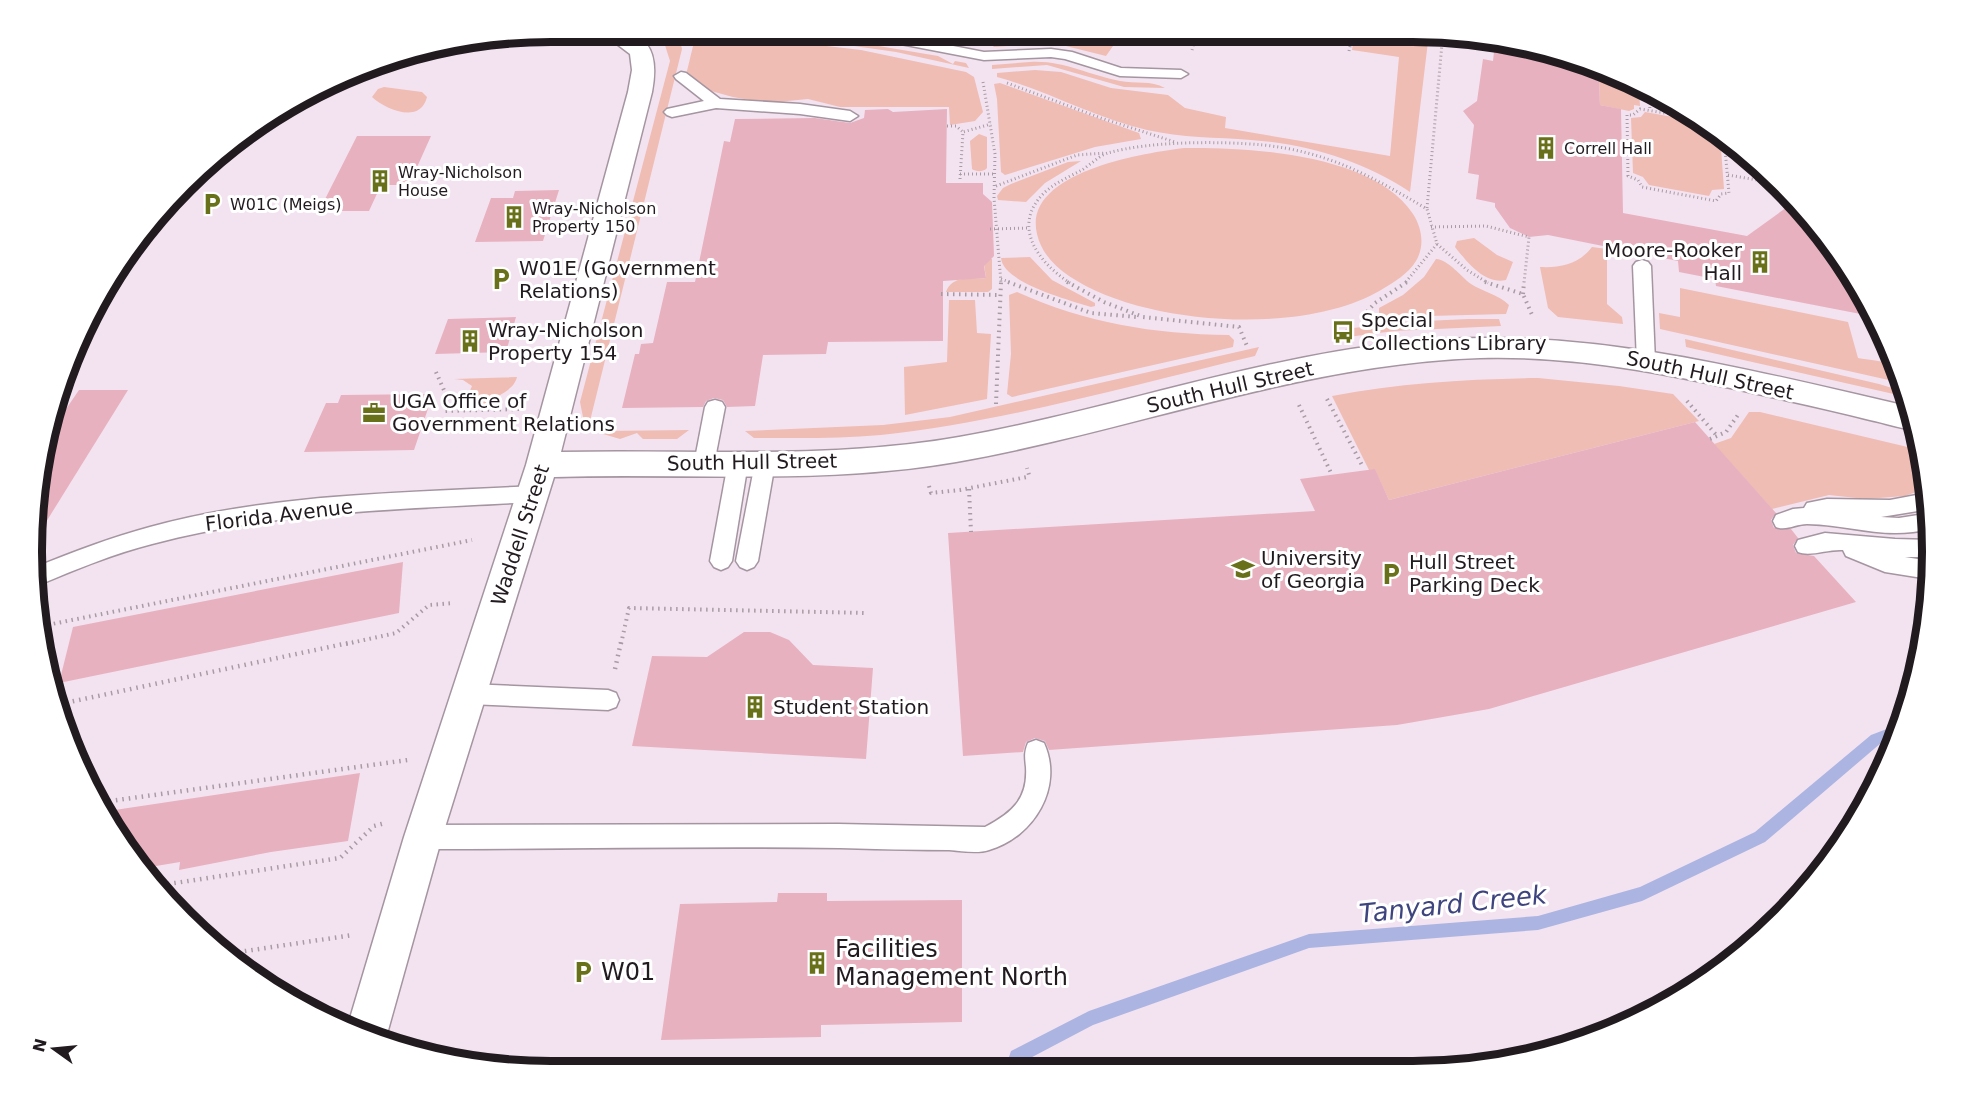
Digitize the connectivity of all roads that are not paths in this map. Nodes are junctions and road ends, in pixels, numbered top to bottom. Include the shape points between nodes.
1 (636, 42) edge
2 (913, 42) edge
3 (937, 42) edge
4 (935, 46) junction
5 (1181, 74) dead end
6 (681, 76) dead end
7 (716, 103) junction
8 (672, 112) dead end
9 (850, 116) dead end
10 (1642, 266) dead end
11 (1646, 362) junction
12 (715, 407) dead end
13 (1904, 417) edge
14 (751, 463) junction
15 (705, 464) junction
16 (538, 480) junction
17 (1920, 503) edge
18 (1921, 523) edge
19 (1833, 541) junction
20 (1805, 546) dead end
21 (1922, 548) edge
22 (721, 561) dead end
23 (747, 561) dead end
24 (1921, 569) edge
25 (43, 574) edge
26 (470, 694) junction
27 (608, 700) dead end
28 (1036, 751) dead end
29 (423, 837) junction
30 (369, 1027) edge

1 - 16 street, Waddell Street via 643,52 646,68
2 - 4 lane
3 - 4 lane
4 - 5 lane via 993,57 1051,52 1120,72
6 - 7 lane
7 - 8 lane
7 - 9 lane
10 - 11 lane
11 - 13 street, South Hull Street
11 - 14 street, South Hull Street via 1549,350 1391,354 1281,374 960,449 864,459
12 - 15 lane
14 - 15 street, South Hull Street
14 - 22 lane
14 - 23 lane
15 - 16 street, South Hull Street via 617,463
16 - 25 lane, Florida Avenue via 207,523 144,537
16 - 26 street, Waddell Street
17 - 18 lane via 1885,509 1824,507 1788,519 1817,517 1882,528
19 - 20 lane
19 - 21 lane
19 - 24 lane via 1878,561
26 - 27 lane
26 - 29 street, Waddell Street
28 - 29 lane via 1039,770 1035,799 1026,815 987,839
29 - 30 street, Waddell Street

